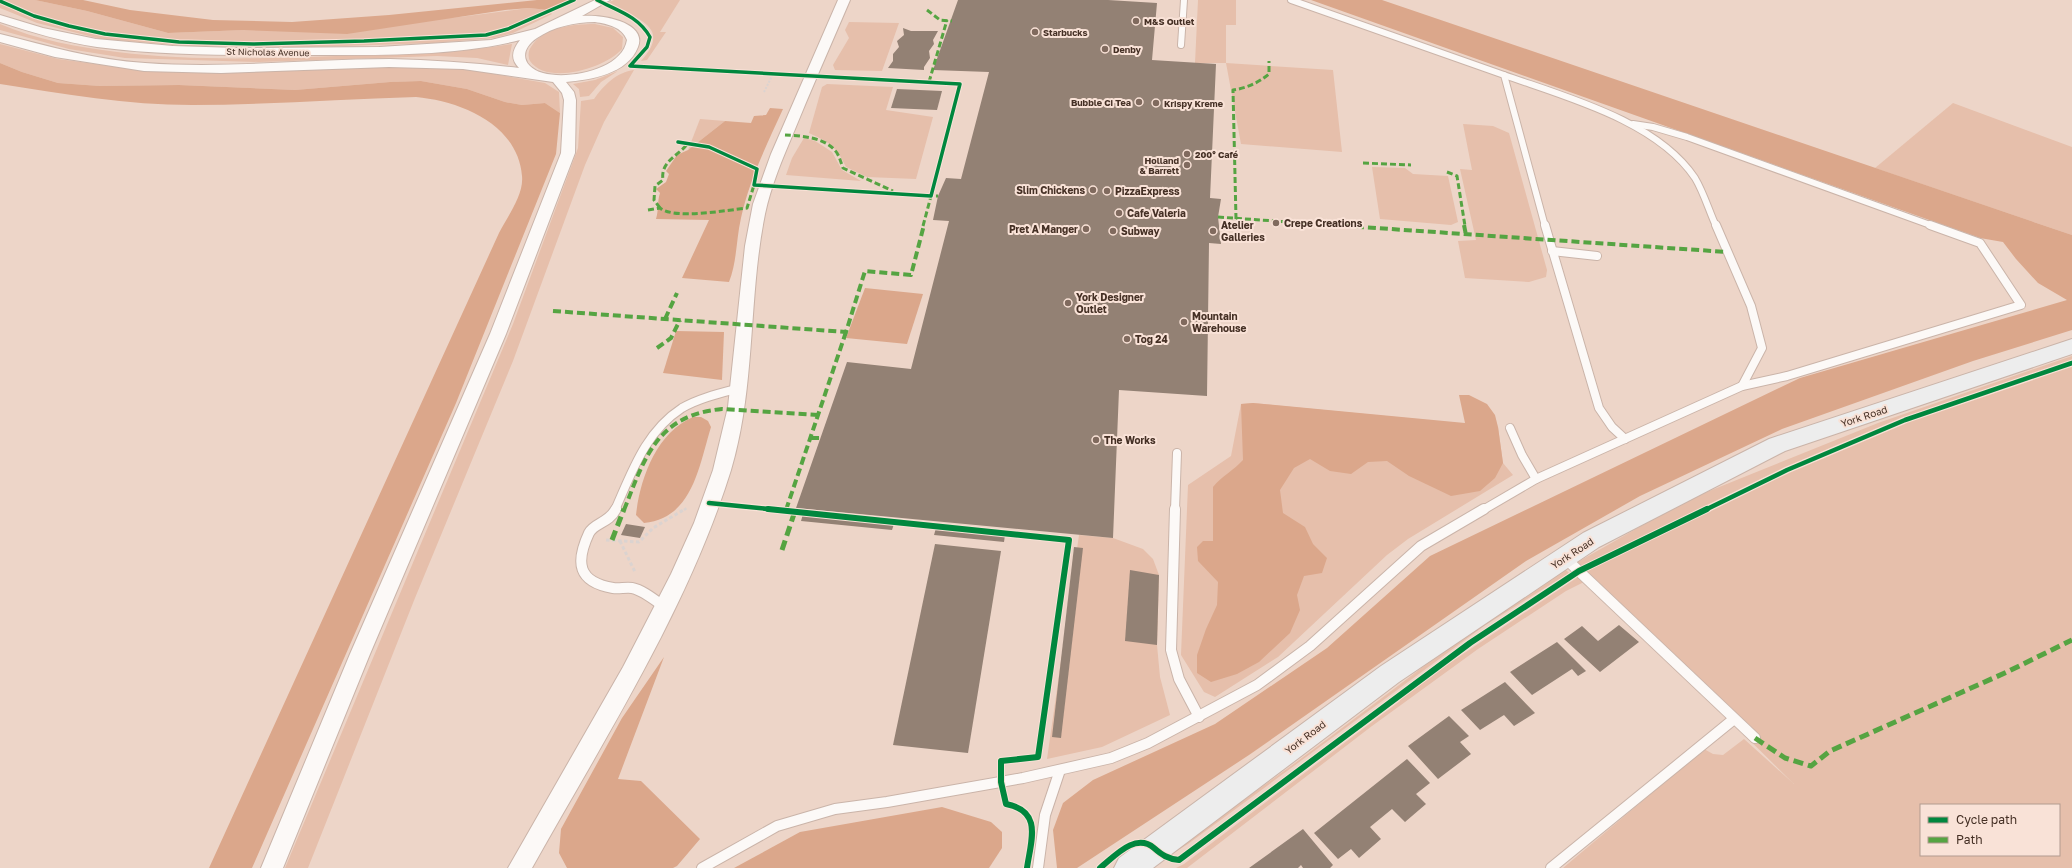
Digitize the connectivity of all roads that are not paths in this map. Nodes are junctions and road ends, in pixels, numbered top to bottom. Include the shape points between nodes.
1 (604, 0) edge
2 (844, 0) edge
3 (1184, 0) edge
4 (1291, 0) edge
5 (0, 18) edge
6 (555, 25) junction
7 (538, 32) junction
8 (0, 38) edge
9 (1181, 46) dead end
10 (534, 74) junction
11 (1504, 75) junction
12 (556, 78) junction
13 (1630, 123) junction
14 (1552, 252) junction
15 (1597, 256) dead end
16 (2072, 346) edge
17 (1742, 386) junction
18 (740, 388) junction
19 (1510, 428) dead end
20 (1625, 439) junction
21 (1177, 453) dead end
22 (1536, 479) junction
23 (1565, 558) junction
24 (666, 608) junction
25 (1199, 717) junction
26 (1734, 719) junction
27 (1755, 738) dead end
28 (1060, 770) junction
29 (272, 868) edge
30 (519, 868) edge
31 (702, 868) edge
32 (1038, 868) edge
33 (1129, 868) edge
34 (1551, 868) edge

1 - 6 street
2 - 18 street via 777,153 761,203 751,251
3 - 9 lane
4 - 11 lane
5 - 7 street, St Nicholas Avenue via 40,31 96,43 173,50 238,52 379,51 491,44
6 - 7 street
6 - 12 street, St Nicholas Avenue via 575,20 612,21 625,27 633,35 634,45 615,65 597,73 576,78
7 - 10 street via 519,50 518,60 523,68
8 - 10 street, St Nicholas Avenue via 55,53 144,67 221,69 389,63 463,65
10 - 12 street, St Nicholas Avenue
11 - 13 lane via 1606,111
11 - 14 lane
12 - 29 street via 568,92 570,100 568,153 498,334 360,654
13 - 17 lane via 1662,144 1680,160 1695,179 1751,306 1762,348
13 - 17 lane via 1687,137 1980,243 2021,305 1787,376
14 - 15 lane
14 - 20 lane via 1599,408 1612,427
16 - 23 main road, York Road via 1777,445 1591,540
17 - 20 lane
18 - 24 street via 723,467 696,540
18 - 24 lane via 682,408 656,428 644,446 612,517 590,531 580,558 584,575 596,584 632,588
19 - 22 lane
20 - 22 lane
21 - 25 lane via 1171,650 1179,679
22 - 25 lane via 1421,546 1310,646 1257,685
23 - 26 lane
23 - 33 main road, York Road via 1390,674
24 - 30 street
25 - 28 lane via 1148,743 1111,758
26 - 27 lane
26 - 34 lane
28 - 31 lane via 895,801 834,809 777,826
28 - 32 lane via 1045,815

